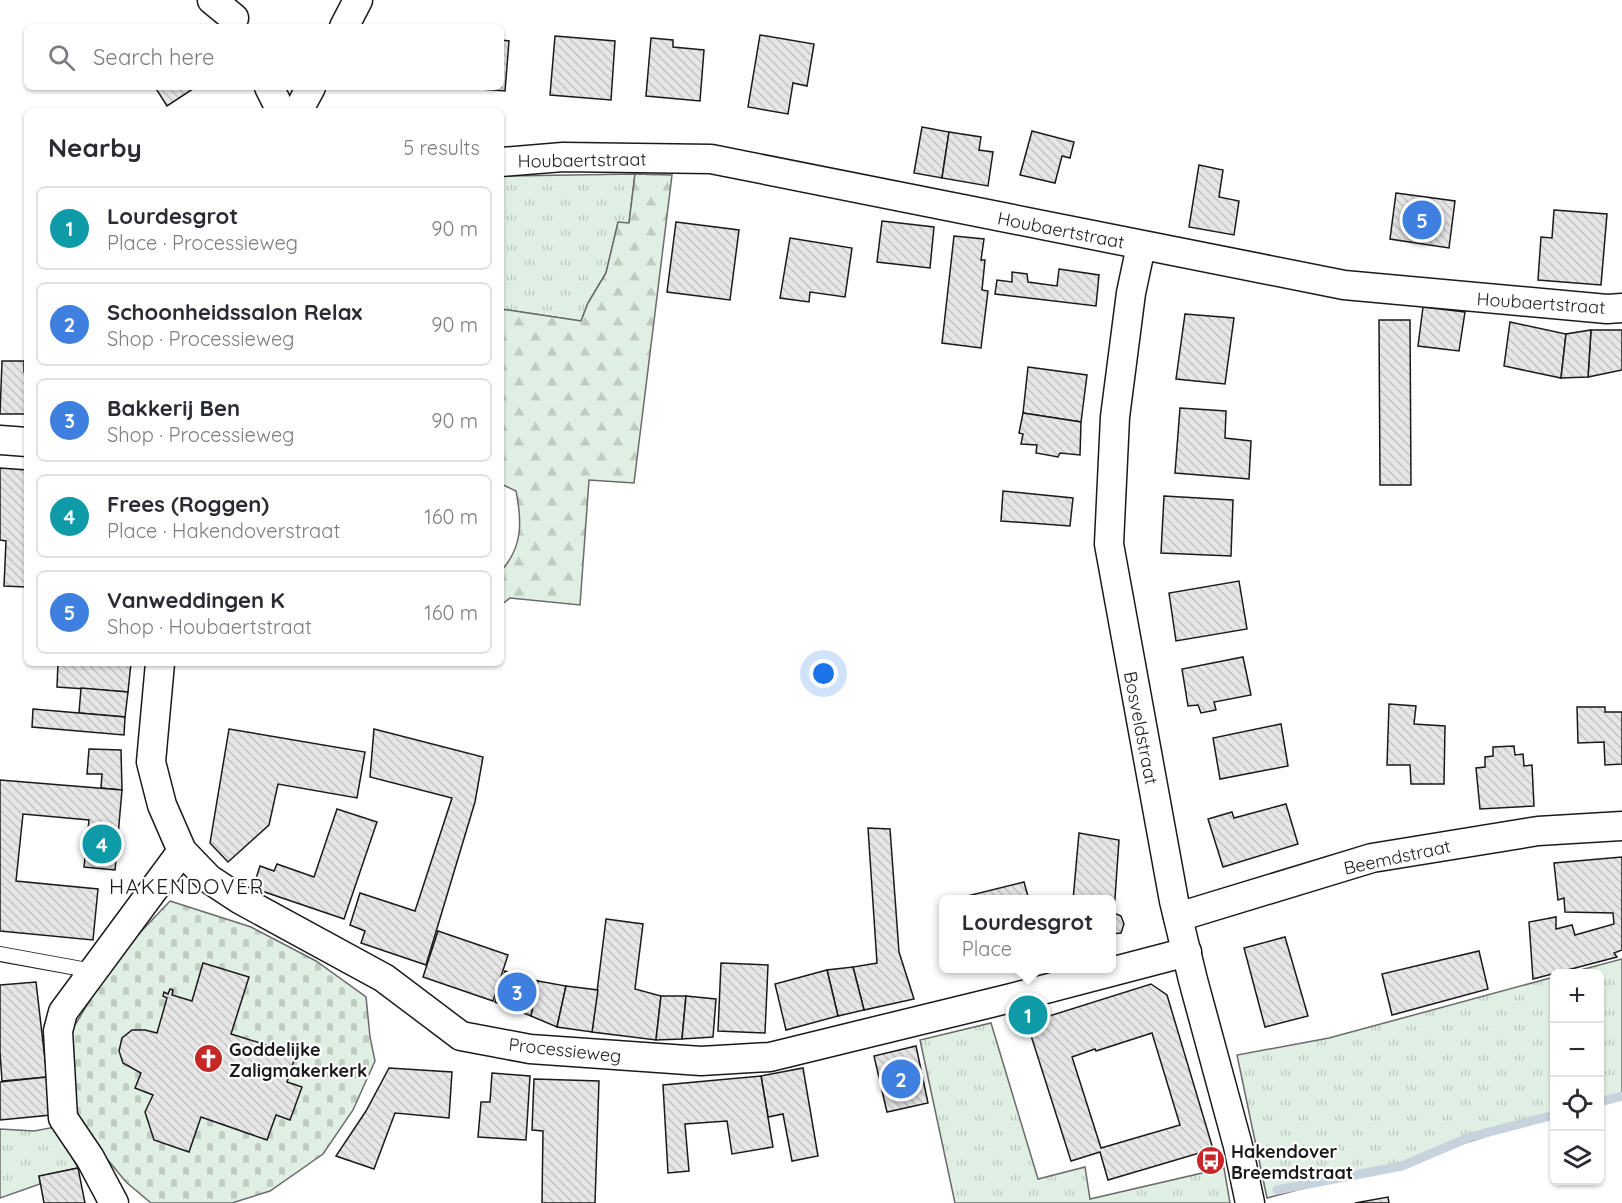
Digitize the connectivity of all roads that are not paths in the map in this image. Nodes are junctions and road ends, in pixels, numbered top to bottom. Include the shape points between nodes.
1 (212, 0) edge
2 (358, 0) edge
3 (235, 15) edge
4 (346, 24) edge
5 (270, 90) edge
6 (309, 90) edge
7 (280, 108) edge
8 (300, 108) edge
9 (504, 162) edge
10 (1141, 246) junction
11 (1622, 308) edge
12 (0, 440) edge
13 (24, 442) edge
14 (160, 666) edge
15 (1622, 826) edge
16 (182, 851) junction
17 (1178, 917) junction
18 (1187, 952) junction
19 (0, 954) edge
20 (93, 971) junction
21 (1116, 971) edge
22 (1107, 973) edge
23 (114, 1203) edge
24 (1250, 1203) edge

1 - 3 street
2 - 4 street
5 - 7 street
6 - 8 street
9 - 10 street, Houbaertstraat via 563,157 711,159
10 - 11 street, Houbaertstraat via 1344,285
10 - 17 street, Bosveldstraat via 1115,417 1108,544
12 - 13 street
14 - 16 street, Processieweg via 151,762 162,805
15 - 17 street, Beemdstraat via 1538,831 1372,858
16 - 20 street
16 - 22 street, Processieweg via 209,879 384,978 461,1036 530,1049 701,1061 770,1057
17 - 18 street, Bosveldstraat
18 - 21 street, Processieweg
18 - 24 street, Bosveldstraat
19 - 20 lane
20 - 23 street via 63,1012 58,1031 63,1118

